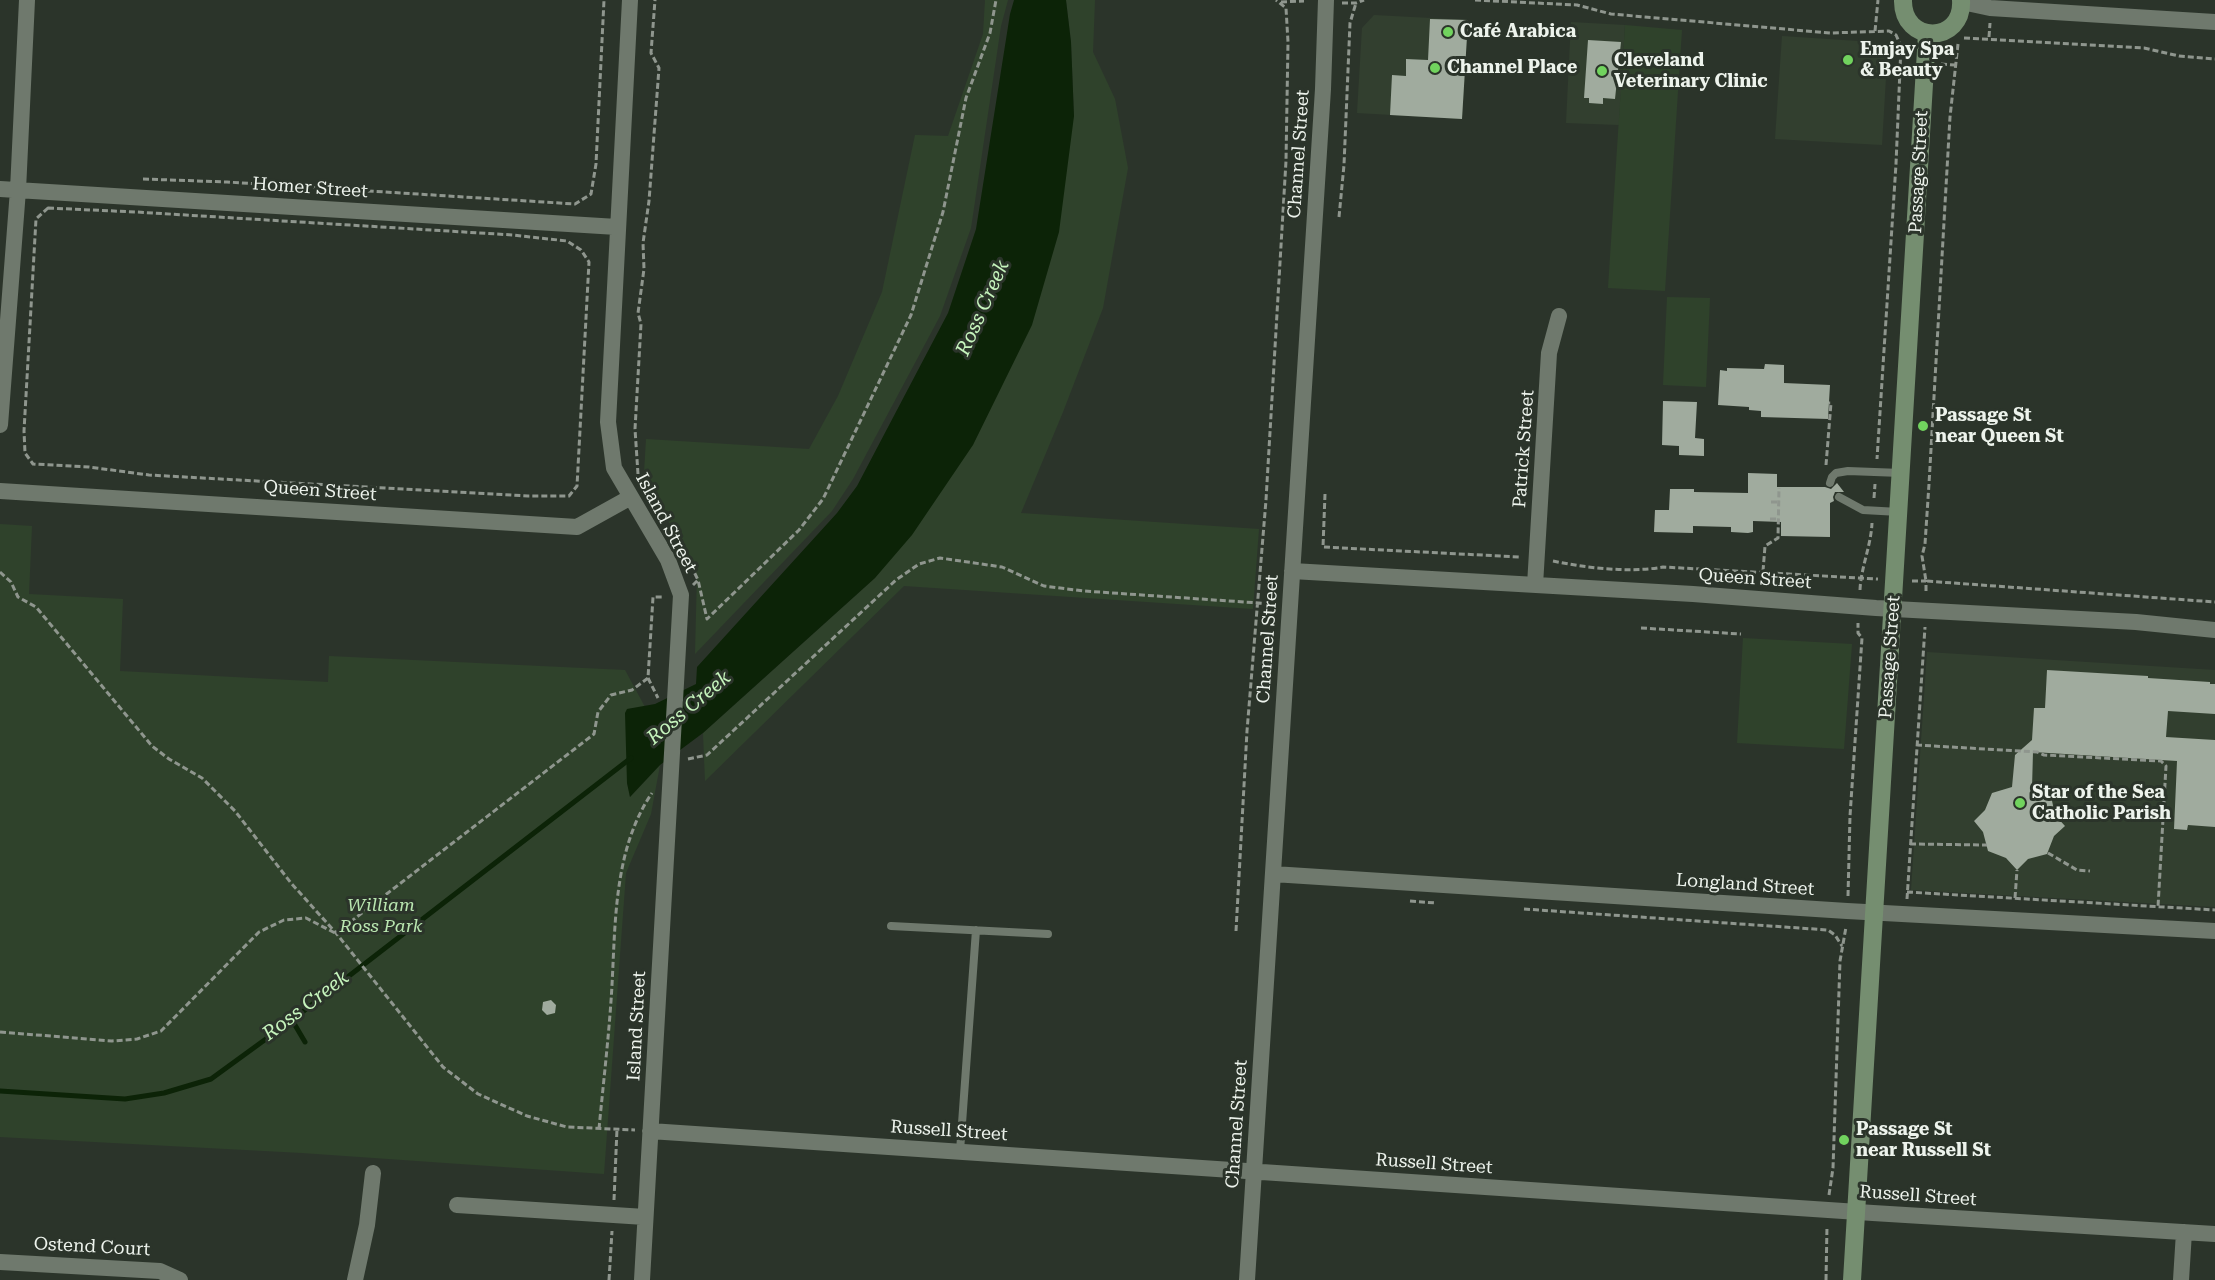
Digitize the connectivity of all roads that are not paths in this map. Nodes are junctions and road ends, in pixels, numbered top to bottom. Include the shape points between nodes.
1 (27, 0) edge
2 (630, 0) edge
3 (1890, 0) edge
4 (1903, 0) edge
5 (1961, 1) edge
6 (1326, 2) edge
7 (2215, 22) edge
8 (1927, 34) junction
9 (0, 189) edge
10 (18, 190) junction
11 (617, 227) junction
12 (1559, 316) dead end
13 (0, 425) edge
14 (1901, 473) junction
15 (1831, 481) road end
16 (0, 490) edge
17 (631, 497) junction
18 (1839, 497) dead end
19 (1899, 512) junction
20 (1292, 571) junction
21 (1535, 585) junction
22 (1892, 609) junction
23 (2215, 630) edge
24 (1273, 874) junction
25 (1875, 912) junction
26 (891, 926) dead end
27 (976, 930) junction
28 (2215, 932) edge
29 (1048, 934) dead end
30 (650, 1131) junction
31 (960, 1151) junction
32 (1254, 1171) junction
33 (373, 1173) dead end
34 (457, 1205) dead end
35 (1856, 1212) junction
36 (645, 1217) junction
37 (2184, 1232) junction
38 (2215, 1234) edge
39 (0, 1262) edge
40 (180, 1280) edge
41 (355, 1280) edge
42 (642, 1280) edge
43 (1247, 1280) edge
44 (1852, 1280) edge
45 (2181, 1280) edge

1 - 10 street
2 - 11 street, Island Street
3 - 4 street
4 - 8 street via 1911,26
5 - 7 street via 1990,8
5 - 8 street via 1961,11 1952,26
6 - 20 street, Channel Street
8 - 14 street, Passage Street
9 - 10 street, Homer Street
10 - 11 street, Homer Street
10 - 13 street
11 - 17 street, Island Street via 608,422 614,468
12 - 21 street, Patrick Street via 1550,353
14 - 15 lane via 1841,471
14 - 19 street, Passage Street
16 - 17 street, Queen Street via 577,527
17 - 30 street, Island Street via 668,560 681,596
18 - 19 lane via 1854,507
19 - 22 street, Passage Street
20 - 21 street, Queen Street
20 - 24 street, Channel Street
21 - 22 street, Queen Street
22 - 23 street, Queen Street
22 - 25 street, Passage Street
24 - 25 street, Longland Street
24 - 32 street, Channel Street
25 - 28 street, Longland Street
25 - 35 street, Passage Street
26 - 27 lane
27 - 29 lane
27 - 31 lane
30 - 31 street, Russell Street
30 - 36 street, Island Street
31 - 32 street, Russell Street
32 - 35 street, Russell Street
32 - 43 street, Channel Street
33 - 41 street
34 - 36 street
35 - 37 street, Russell Street
35 - 44 street, Passage Street
36 - 42 street, Island Street
37 - 38 street, Russell Street
37 - 45 street
39 - 40 street, Ostend Court via 160,1271

